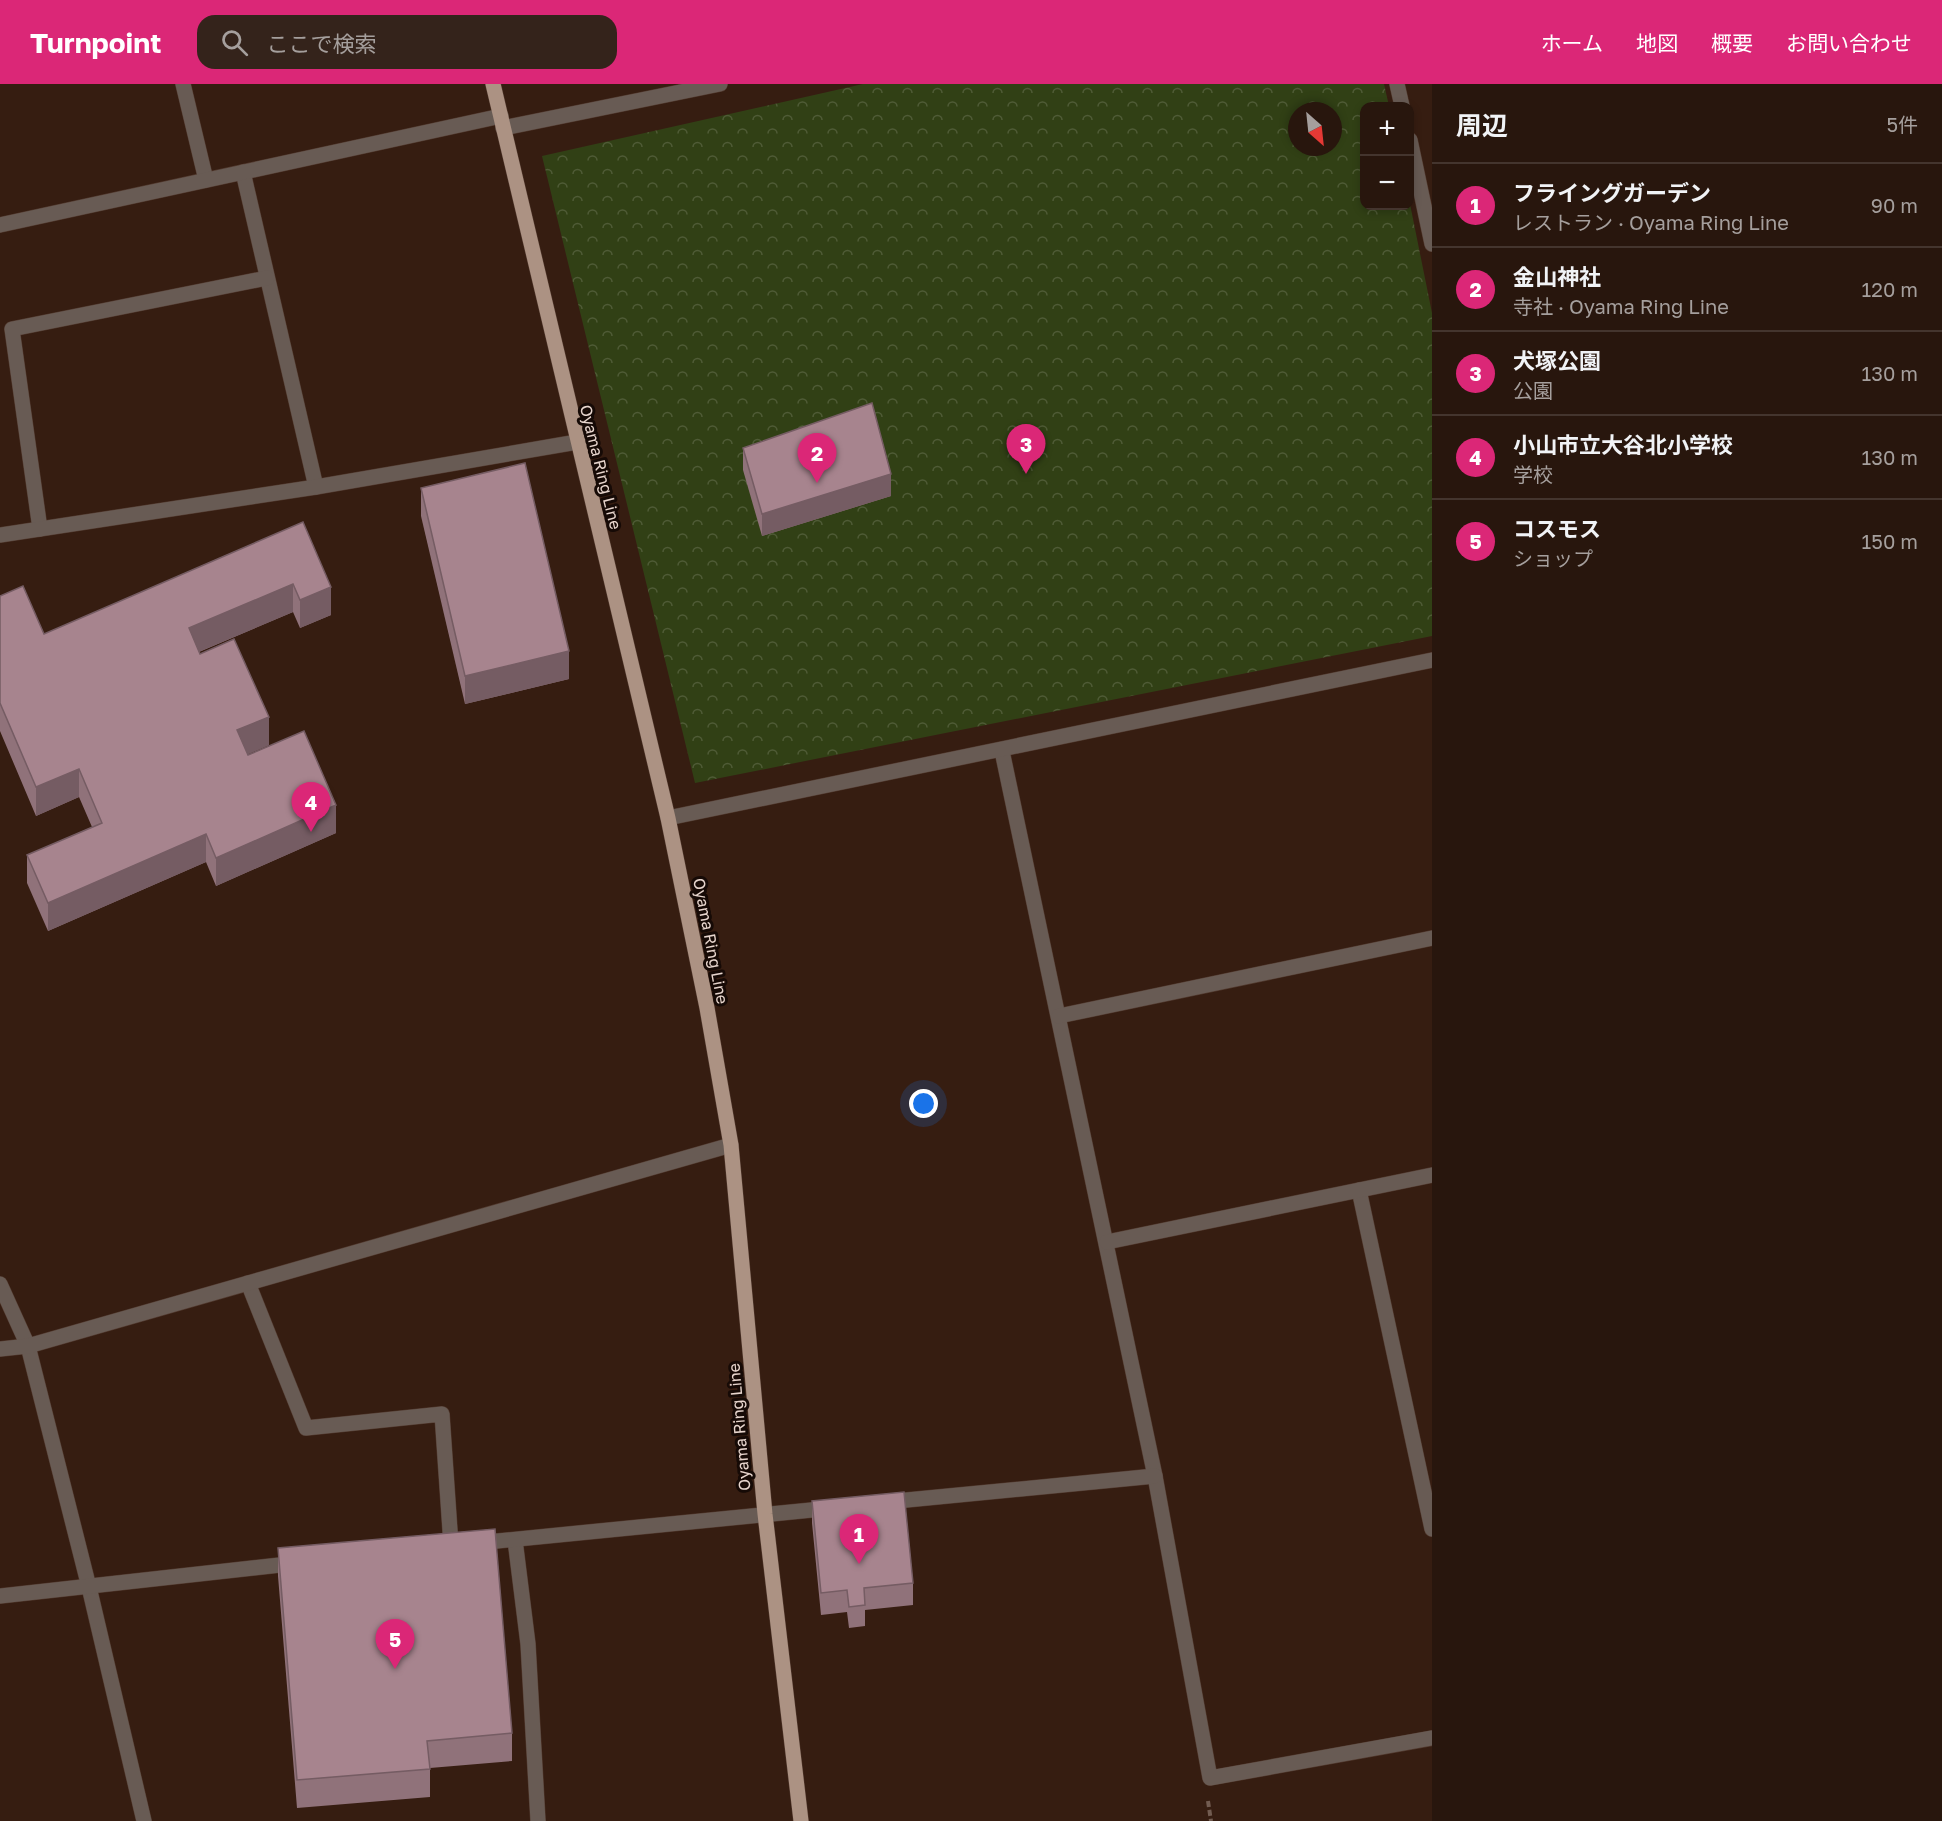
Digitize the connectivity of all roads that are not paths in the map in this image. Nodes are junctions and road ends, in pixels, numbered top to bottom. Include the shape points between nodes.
1 (183, 84) edge
2 (493, 84) edge
3 (720, 84) edge
4 (1397, 84) edge
5 (1401, 102) edge
6 (502, 122) junction
7 (1413, 156) edge
8 (243, 172) junction
9 (206, 180) junction
10 (0, 225) edge
11 (1432, 244) edge
12 (267, 278) junction
13 (577, 442) junction
14 (316, 487) junction
15 (40, 529) junction
16 (0, 535) edge
17 (1432, 660) edge
18 (1002, 751) junction
19 (668, 818) junction
20 (1432, 938) edge
21 (1059, 1016) junction
22 (731, 1145) junction
23 (1432, 1175) edge
24 (1359, 1190) junction
25 (1107, 1242) junction
26 (248, 1283) junction
27 (0, 1284) edge
28 (28, 1346) junction
29 (0, 1349) edge
30 (1155, 1476) junction
31 (872, 1504) edge
32 (848, 1506) edge
33 (765, 1514) junction
34 (1432, 1529) edge
35 (515, 1540) junction
36 (311, 1562) edge
37 (89, 1587) junction
38 (0, 1596) edge
39 (1432, 1738) edge
40 (144, 1821) edge
41 (538, 1821) edge
42 (801, 1821) edge

1 - 9 street
2 - 6 main road, Oyama Ring Line
3 - 6 street
4 - 5 street
6 - 8 street
6 - 13 main road, Oyama Ring Line
7 - 11 street
8 - 9 street
8 - 12 street
9 - 10 street
12 - 14 street
12 - 15 street via 12,329
13 - 14 street
13 - 19 main road, Oyama Ring Line
14 - 15 street
15 - 16 street
17 - 18 street
18 - 19 street
18 - 21 street
19 - 22 main road, Oyama Ring Line
20 - 21 street
21 - 25 street
22 - 26 street
22 - 33 main road, Oyama Ring Line
23 - 24 street
24 - 25 street
24 - 34 street
25 - 30 street
26 - 28 street
26 - 35 street via 306,1428 442,1414 445,1546
27 - 28 street
28 - 29 street
28 - 37 street
30 - 31 street
30 - 39 street via 1210,1778
32 - 33 street
33 - 35 street
33 - 42 main road, Oyama Ring Line
35 - 41 street via 528,1644
36 - 37 street
37 - 38 street
37 - 40 street

